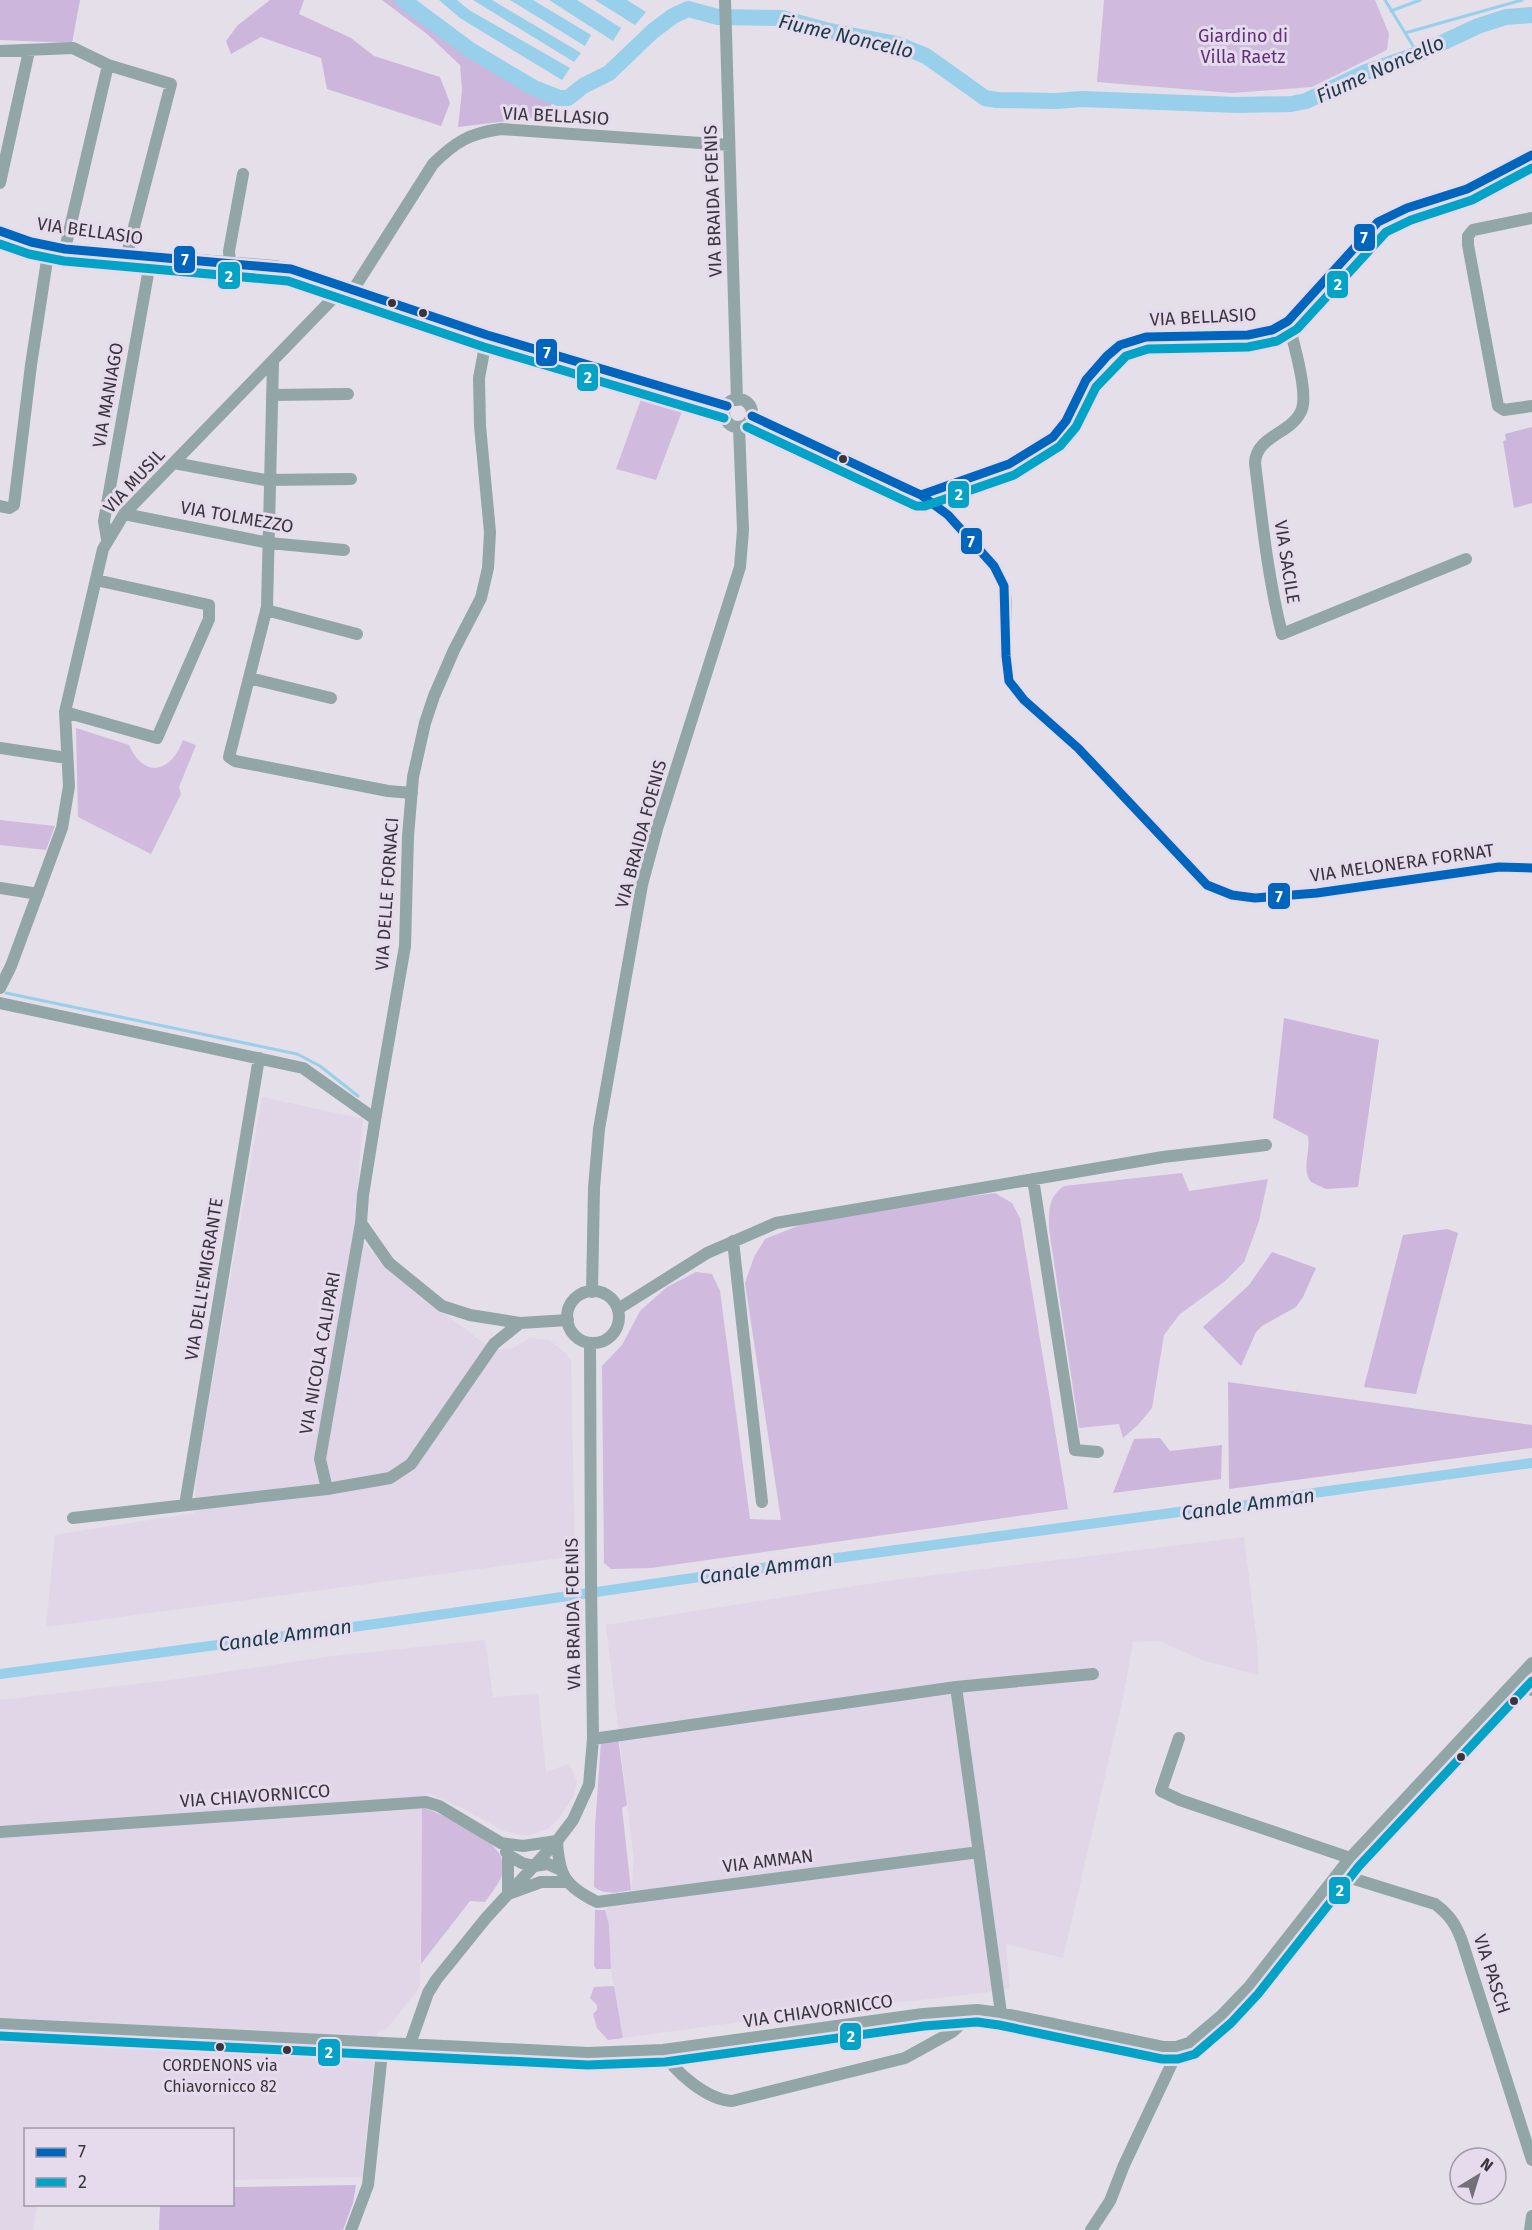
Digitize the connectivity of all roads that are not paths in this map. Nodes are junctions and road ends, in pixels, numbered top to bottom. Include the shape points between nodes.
1 (725, 0) edge
2 (0, 51) edge
3 (29, 51) junction
4 (108, 65) junction
5 (729, 145) junction
6 (1532, 155) edge
7 (243, 174) dead end
8 (0, 183) edge
9 (1532, 218) edge
10 (0, 231) edge
11 (49, 247) junction
12 (64, 249) junction
13 (127, 254) junction
14 (151, 257) junction
15 (230, 263) junction
16 (349, 289) junction
17 (1288, 321) junction
18 (487, 334) junction
19 (273, 363) junction
20 (348, 394) dead end
21 (273, 395) junction
22 (732, 403) junction
23 (1532, 406) edge
24 (752, 416) junction
25 (739, 427) junction
26 (174, 463) junction
27 (351, 479) dead end
28 (271, 480) junction
29 (921, 495) junction
30 (0, 506) edge
31 (124, 514) junction
32 (107, 539) junction
33 (269, 543) junction
34 (344, 550) dead end
35 (1466, 559) dead end
36 (96, 580) junction
37 (266, 610) junction
38 (357, 634) dead end
39 (249, 678) junction
40 (331, 698) dead end
41 (65, 712) junction
42 (0, 748) edge
43 (67, 758) junction
44 (412, 793) junction
45 (1532, 868) edge
46 (0, 888) edge
47 (38, 894) junction
48 (0, 988) edge
49 (0, 1003) edge
50 (259, 1059) junction
51 (375, 1119) junction
52 (1266, 1145) dead end
53 (1034, 1179) junction
54 (361, 1223) junction
55 (733, 1241) junction
56 (592, 1292) junction
57 (618, 1309) junction
58 (568, 1320) junction
59 (520, 1323) junction
60 (591, 1343) junction
61 (1098, 1452) dead end
62 (327, 1489) junction
63 (762, 1502) dead end
64 (185, 1505) junction
65 (73, 1518) dead end
66 (1532, 1663) edge
67 (1093, 1674) dead end
68 (1516, 1680) junction
69 (956, 1687) junction
70 (1532, 1690) edge
71 (1179, 1738) dead end
72 (593, 1739) junction
73 (0, 1832) edge
74 (557, 1841) junction
75 (501, 1843) junction
76 (523, 1846) junction
77 (979, 1852) junction
78 (508, 1855) junction
79 (1350, 1858) junction
80 (534, 1866) junction
81 (561, 1870) junction
82 (1338, 1874) junction
83 (551, 1881) junction
84 (566, 1882) junction
85 (508, 1894) junction
86 (977, 2010) junction
87 (1001, 2013) junction
88 (0, 2024) edge
89 (383, 2043) junction
90 (410, 2044) junction
91 (1176, 2047) junction
92 (663, 2050) junction
93 (1532, 2160) edge
94 (1532, 2216) edge
95 (351, 2230) edge
96 (1091, 2230) edge
97 (1530, 2230) edge

1 - 5 street, VIA BRAIDA FOENIS
2 - 3 street
3 - 4 street via 73,48
3 - 8 street
4 - 12 street
4 - 13 street via 171,84
5 - 16 street, VIA BELLASIO via 501,129 480,132 450,147 433,164
5 - 22 street, VIA BRAIDA FOENIS
6 - 17 street, VIA BELLASIO via 1480,184 1397,211 1378,222
7 - 15 street
9 - 23 street via 1473,230 1468,237 1498,406 1504,410
10 - 11 street, VIA BELLASIO
11 - 12 street, VIA BELLASIO
11 - 30 street via 15,505
12 - 13 street, VIA BELLASIO
13 - 14 street, VIA BELLASIO
14 - 15 street, VIA BELLASIO
14 - 32 street, VIA MANIAGO via 104,521
15 - 16 street, VIA BELLASIO via 291,269
16 - 18 street, VIA BELLASIO
16 - 19 street, VIA MUSIL
17 - 29 street, VIA BELLASIO via 1272,330 1248,335 1146,337 1120,345 1086,380 1066,421 1053,437 1009,464
17 - 35 street, VIA SACILE via 1304,395 1303,407 1297,419 1255,453 1273,599 1282,634
18 - 22 street, VIA BELLASIO
18 - 44 street, VIA DELLE FORNACI via 479,397 490,532 488,568 481,598 434,696
19 - 21 street
19 - 26 street, VIA MUSIL
20 - 21 street
21 - 28 street
22 - 24 street via 747,403
22 - 25 street via 726,420
24 - 25 street
24 - 29 street
25 - 56 street, VIA BRAIDA FOENIS via 743,530 740,567 642,885 599,1129
26 - 28 street
26 - 31 street, VIA MUSIL
27 - 28 street
28 - 33 street
29 - 45 street, VIA MELONERA FORNAT via 972,540 994,566 1004,586 1009,681 1207,885 1232,895 1255,898 1499,867
31 - 32 street, VIA MUSIL
31 - 33 street, VIA TOLMEZZO
32 - 36 street, VIA MUSIL
33 - 34 street, VIA TOLMEZZO
33 - 37 street
36 - 41 street, VIA MUSIL
36 - 41 street via 209,605 209,619 157,738
37 - 38 street
37 - 39 street
39 - 40 street
39 - 44 street via 229,757
41 - 43 street, VIA MUSIL
42 - 43 street
43 - 47 street, VIA MUSIL via 66,811
44 - 51 street, VIA DELLE FORNACI via 405,946
46 - 47 street
47 - 48 street, VIA MUSIL
49 - 50 street
50 - 51 street via 303,1068
50 - 64 street, VIA DELL'EMIGRANTE
51 - 54 street, VIA DELLE FORNACI
52 - 53 street via 1163,1157
53 - 55 street via 776,1223
53 - 61 street via 1075,1450
54 - 59 street via 389,1263 442,1306
54 - 62 street, VIA NICOLA CALIPARI via 320,1459
55 - 57 street
55 - 63 street
56 - 57 street via 606,1295
56 - 58 street via 576,1299 568,1311
57 - 60 street via 615,1332 605,1341
58 - 59 street
58 - 60 street via 575,1336
59 - 62 street via 494,1344 411,1464 390,1479
60 - 72 street, VIA BRAIDA FOENIS
62 - 64 street
64 - 65 street
66 - 68 street
67 - 69 street
68 - 70 street
68 - 79 street
69 - 72 street
69 - 77 street
71 - 79 street via 1161,1791
72 - 74 street, VIA BRAIDA FOENIS via 585,1798
73 - 75 street, VIA CHIAVORNICCO via 426,1802
74 - 76 street, VIA CHIAVORNICCO
74 - 80 street, VIA BRAIDA FOENIS
74 - 81 street
75 - 76 street, VIA CHIAVORNICCO
75 - 78 street, VIA CHIAVORNICCO
76 - 80 street
77 - 84 street, VIA AMMAN via 597,1902
77 - 87 street
78 - 80 street
78 - 85 street
79 - 82 street
80 - 81 street via 548,1864
80 - 83 street
80 - 85 street
81 - 84 street
82 - 91 street via 1249,1987 1202,2033
82 - 93 street, VIA PASCH via 1435,1904 1455,1923
83 - 84 street, VIA AMMAN
83 - 85 street, VIA AMMAN
85 - 90 street via 436,1980
86 - 87 street, VIA CHIAVORNICCO
86 - 92 street, VIA CHIAVORNICCO
86 - 92 street via 951,2032 905,2058 732,2101 718,2098 693,2083 677,2071
87 - 91 street, VIA CHIAVORNICCO
88 - 89 street, VIA CHIAVORNICCO
89 - 90 street, VIA CHIAVORNICCO
89 - 95 street via 368,2185
90 - 92 street, VIA CHIAVORNICCO via 588,2053
91 - 96 street via 1110,2201
94 - 97 street

